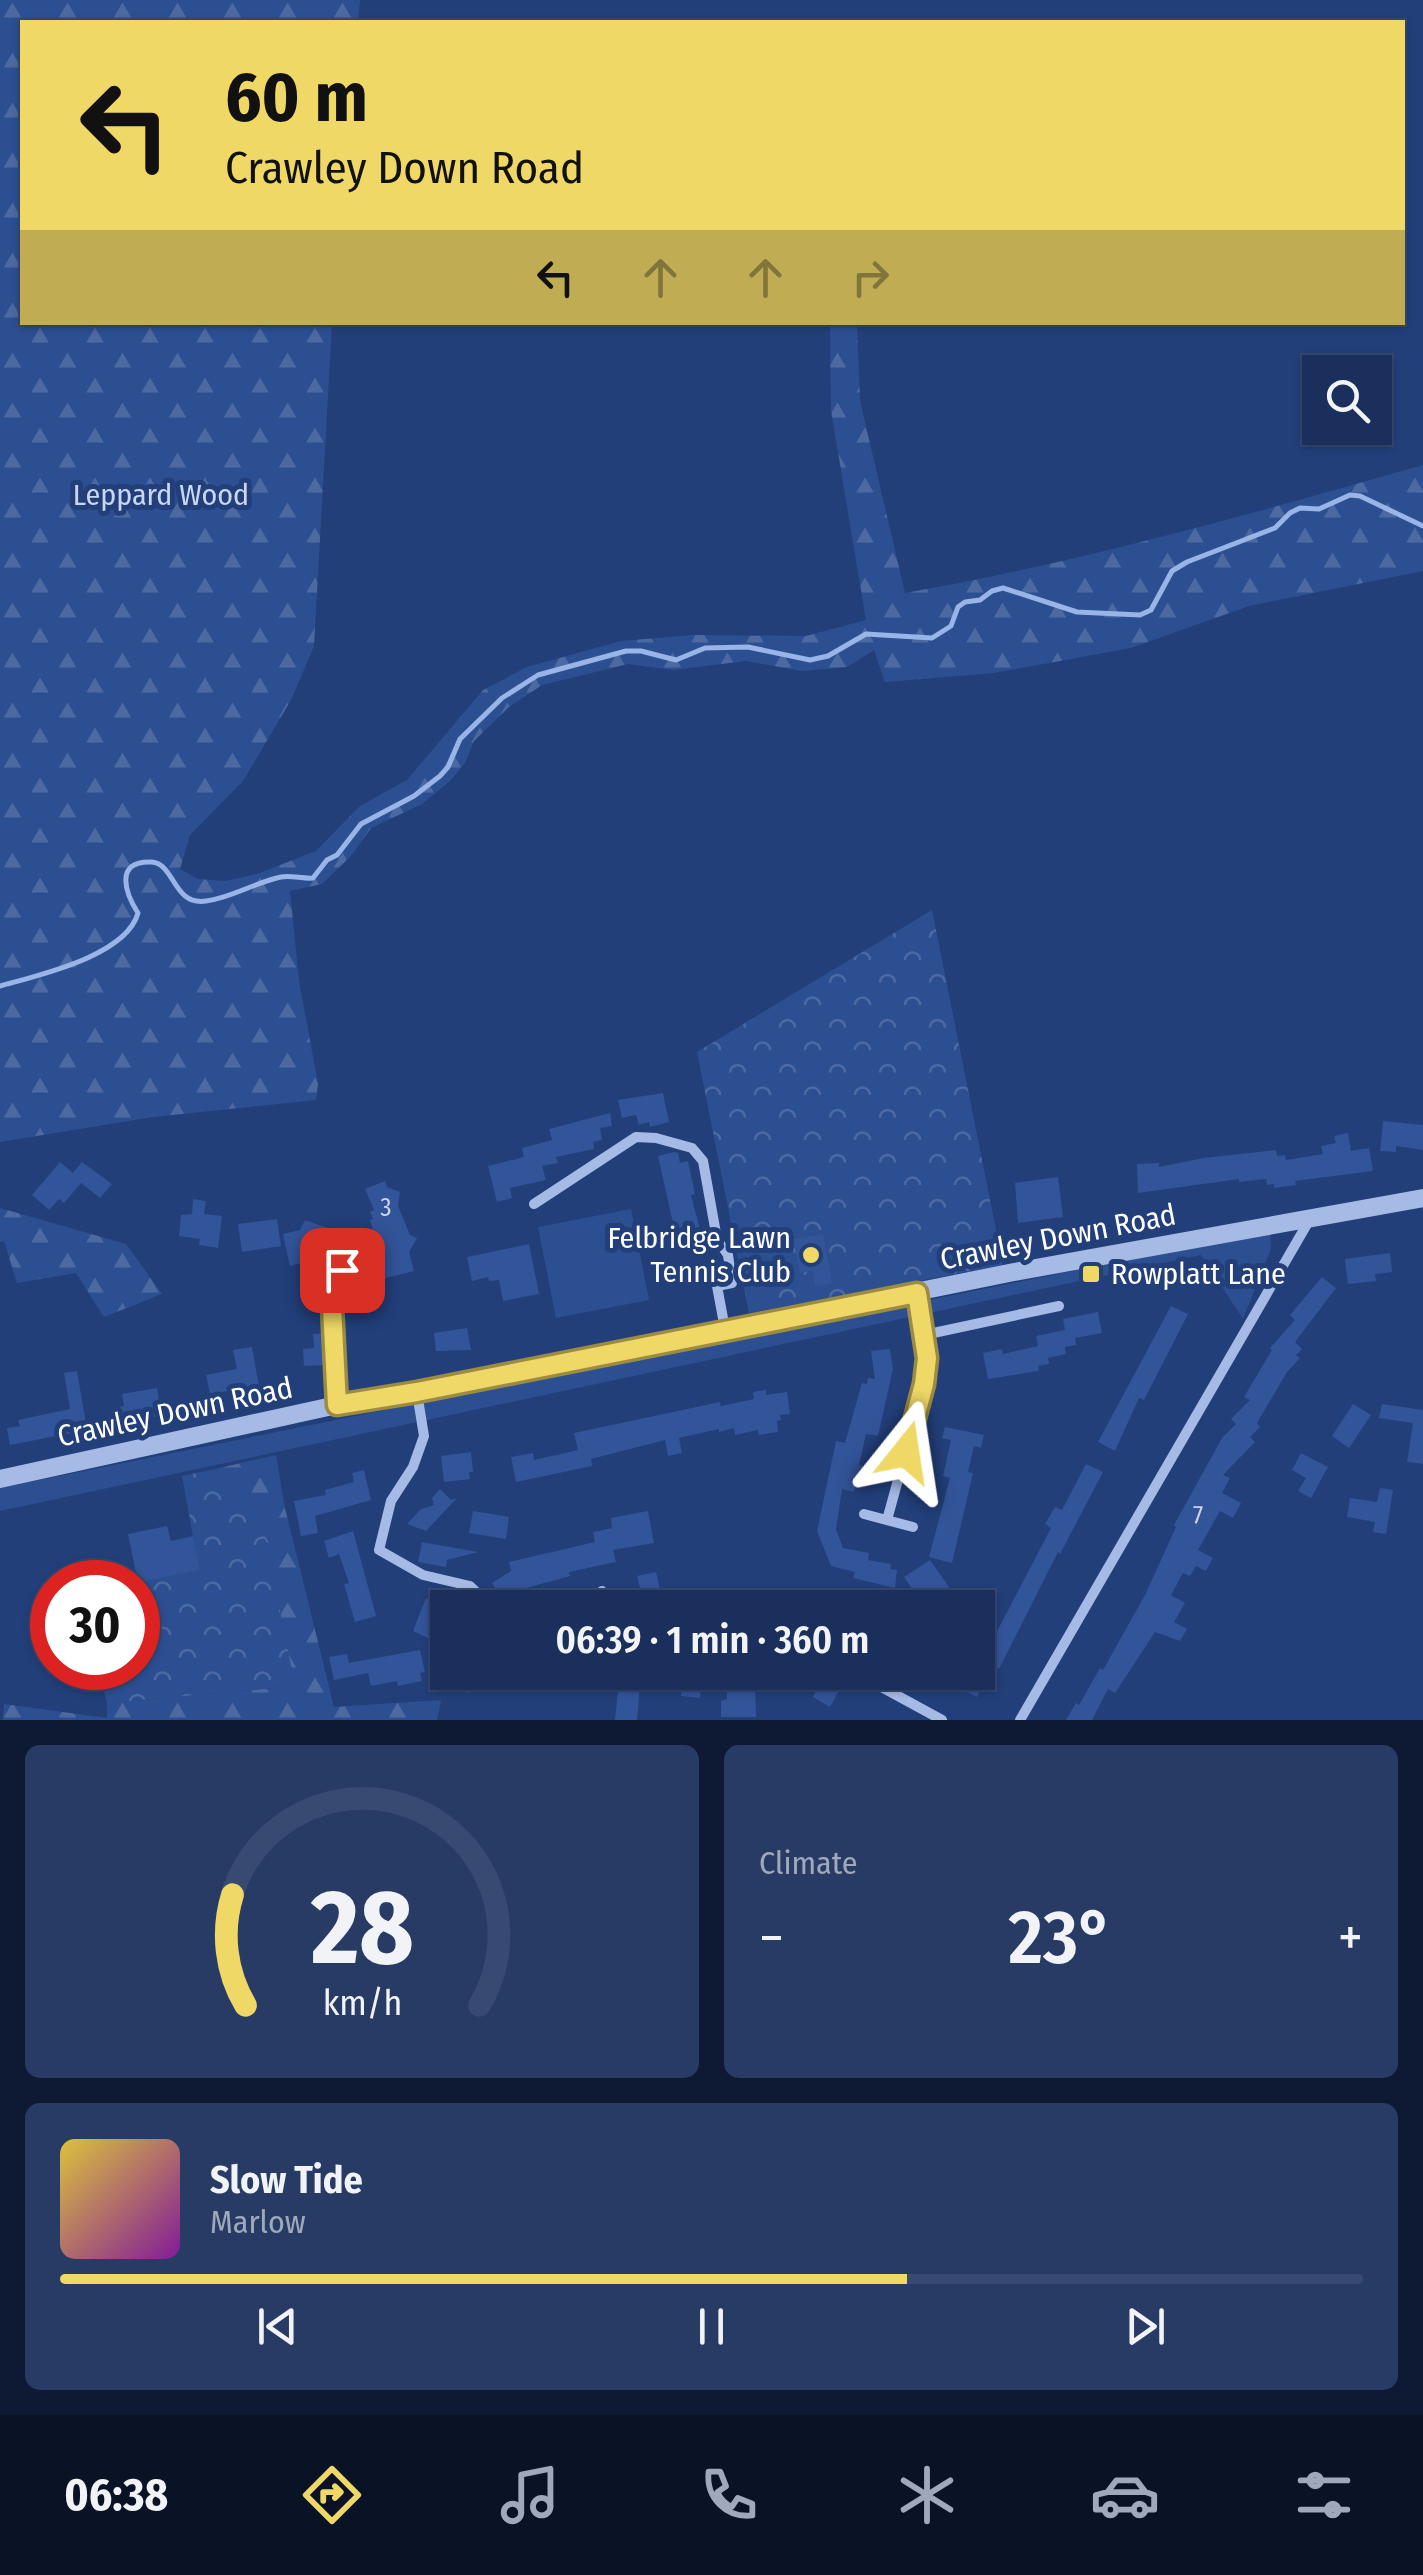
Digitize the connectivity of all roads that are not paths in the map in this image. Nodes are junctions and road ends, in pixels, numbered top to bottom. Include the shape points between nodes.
1 (1423, 1198) edge
2 (534, 1204) dead end
3 (1312, 1216) junction
4 (342, 1270) dead end
5 (716, 1286) junction
6 (701, 1289) dead end
7 (917, 1293) junction
8 (1059, 1306) dead end
9 (725, 1329) junction
10 (924, 1335) junction
11 (417, 1392) junction
12 (337, 1405) junction
13 (0, 1479) edge
14 (864, 1514) dead end
15 (887, 1520) junction
16 (913, 1527) dead end
17 (474, 1590) edge
18 (887, 1690) edge
19 (942, 1720) edge
20 (1020, 1720) edge

1 - 3 street, Crawley Down Road
2 - 5 street via 636,1137 692,1148 703,1161 717,1240 728,1255 732,1283
3 - 7 street, Crawley Down Road
3 - 20 street
4 - 12 street via 331,1287
5 - 6 street
5 - 9 street
7 - 9 street, Crawley Down Road
7 - 10 street
8 - 10 street
9 - 11 street, Crawley Down Road
10 - 15 street via 924,1384
11 - 12 street, Crawley Down Road
11 - 17 street via 424,1436 391,1501 379,1550 422,1576
12 - 13 street, Crawley Down Road
14 - 15 street
15 - 16 street
18 - 19 street

